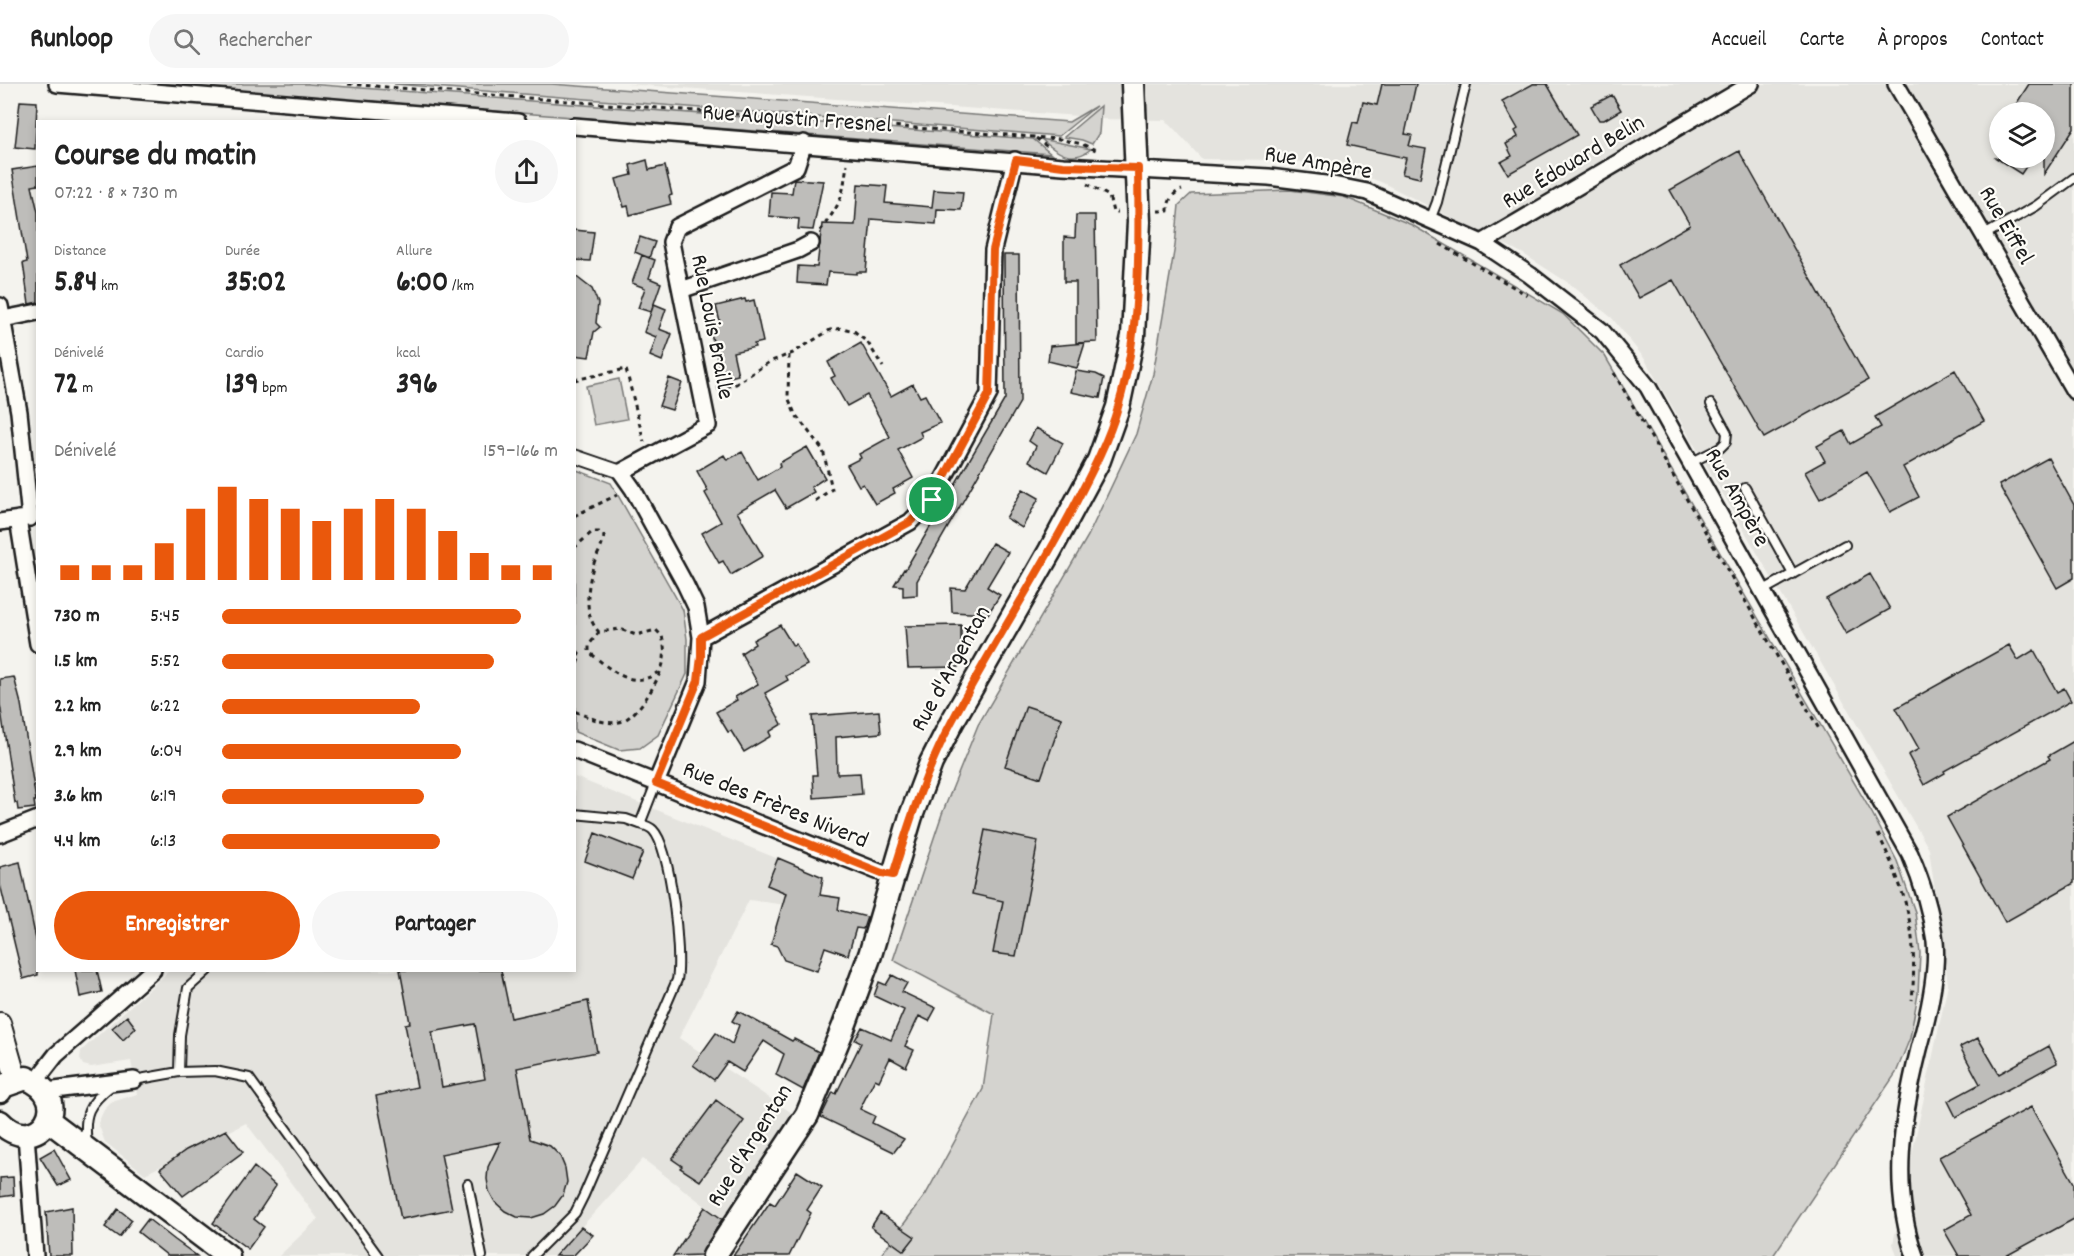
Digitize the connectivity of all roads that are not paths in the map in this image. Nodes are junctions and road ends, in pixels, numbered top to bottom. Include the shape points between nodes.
1 (57, 84) edge
2 (1132, 84) edge
3 (1466, 84) edge
4 (1751, 84) edge
5 (1896, 84) edge
6 (327, 114) edge
7 (470, 120) edge
8 (576, 126) edge
9 (804, 143) junction
10 (1016, 160) junction
11 (1138, 168) junction
12 (2074, 178) edge
13 (1430, 220) junction
14 (1984, 235) junction
15 (811, 243) road end
16 (1482, 243) junction
17 (681, 290) junction
18 (36, 312) edge
19 (1, 313) edge
20 (2072, 382) edge
21 (1711, 404) dead end
22 (576, 457) edge
23 (1690, 463) junction
24 (621, 472) junction
25 (1745, 488) dead end
26 (28, 518) edge
27 (0, 522) edge
28 (1845, 545) dead end
29 (1793, 574) junction
30 (1762, 591) junction
31 (36, 619) edge
32 (701, 637) junction
33 (576, 751) edge
34 (656, 783) junction
35 (576, 814) edge
36 (36, 820) edge
37 (640, 824) junction
38 (0, 834) edge
39 (893, 875) junction
40 (151, 972) edge
41 (206, 972) edge
42 (2, 1032) edge
43 (179, 1072) junction
44 (134, 1080) joint
45 (114, 1083) junction
46 (24, 1086) edge
47 (48, 1119) junction
48 (0, 1123) edge
49 (26, 1135) junction
50 (88, 1151) junction
51 (468, 1184) dead end
52 (35, 1256) edge
53 (228, 1256) edge
54 (378, 1256) edge
55 (482, 1256) edge
56 (532, 1256) edge
57 (714, 1256) edge
58 (1915, 1256) edge

1 - 6 street
2 - 11 main road, Rue d'Argentan
3 - 13 lane
4 - 16 street, Rue Édouard Belin
5 - 14 street, Rue Eiffel
6 - 7 street
8 - 9 street, Rue Augustin Fresnel
9 - 10 street, Rue Augustin Fresnel
9 - 17 street, Rue Louis Braille via 796,167 677,227 671,242
10 - 11 street, Rue Augustin Fresnel
10 - 32 street via 993,250 989,394 932,500 910,522
11 - 13 street, Rue Ampère via 1333,185 1367,192
11 - 39 main road, Rue d'Argentan via 1133,336 1118,407 1099,460 931,763
12 - 14 lane via 2036,206
13 - 16 street, Rue Ampère
14 - 20 street, Rue Eiffel
15 - 17 street
16 - 23 street, Rue Ampère via 1602,331 1648,387
17 - 24 street, Rue Louis Braille via 708,425
18 - 19 street
19 - 26 street via 19,412
21 - 23 lane via 1727,433 1726,442
22 - 24 street
23 - 30 street, Rue Ampère
24 - 32 street via 685,584 696,607
25 - 29 lane
26 - 27 street
26 - 31 street
28 - 29 lane
29 - 30 lane
30 - 58 street, Rue Ampère via 1910,854 1925,890 1935,943 1930,1008 1908,1095 1900,1154 1900,1193
32 - 34 street via 698,681
33 - 34 street, Rue des Frères Niverd
34 - 37 lane
34 - 39 street, Rue des Frères Niverd
35 - 37 lane
36 - 38 street
37 - 56 lane via 652,830 664,851 679,956 677,980 585,1195 575,1213
39 - 57 main road, Rue d'Argentan via 866,965 807,1115
40 - 46 street
41 - 43 lane via 188,988
42 - 46 street
43 - 44 lane
43 - 54 lane via 215,1071 249,1078
44 - 45 street
45 - 46 street
45 - 50 lane via 95,1098 88,1110
46 - 47 main road via 51,1106
47 - 49 main road via 40,1130
47 - 50 main road
48 - 49 main road via 11,1132
49 - 52 street
50 - 53 main road
51 - 55 lane

